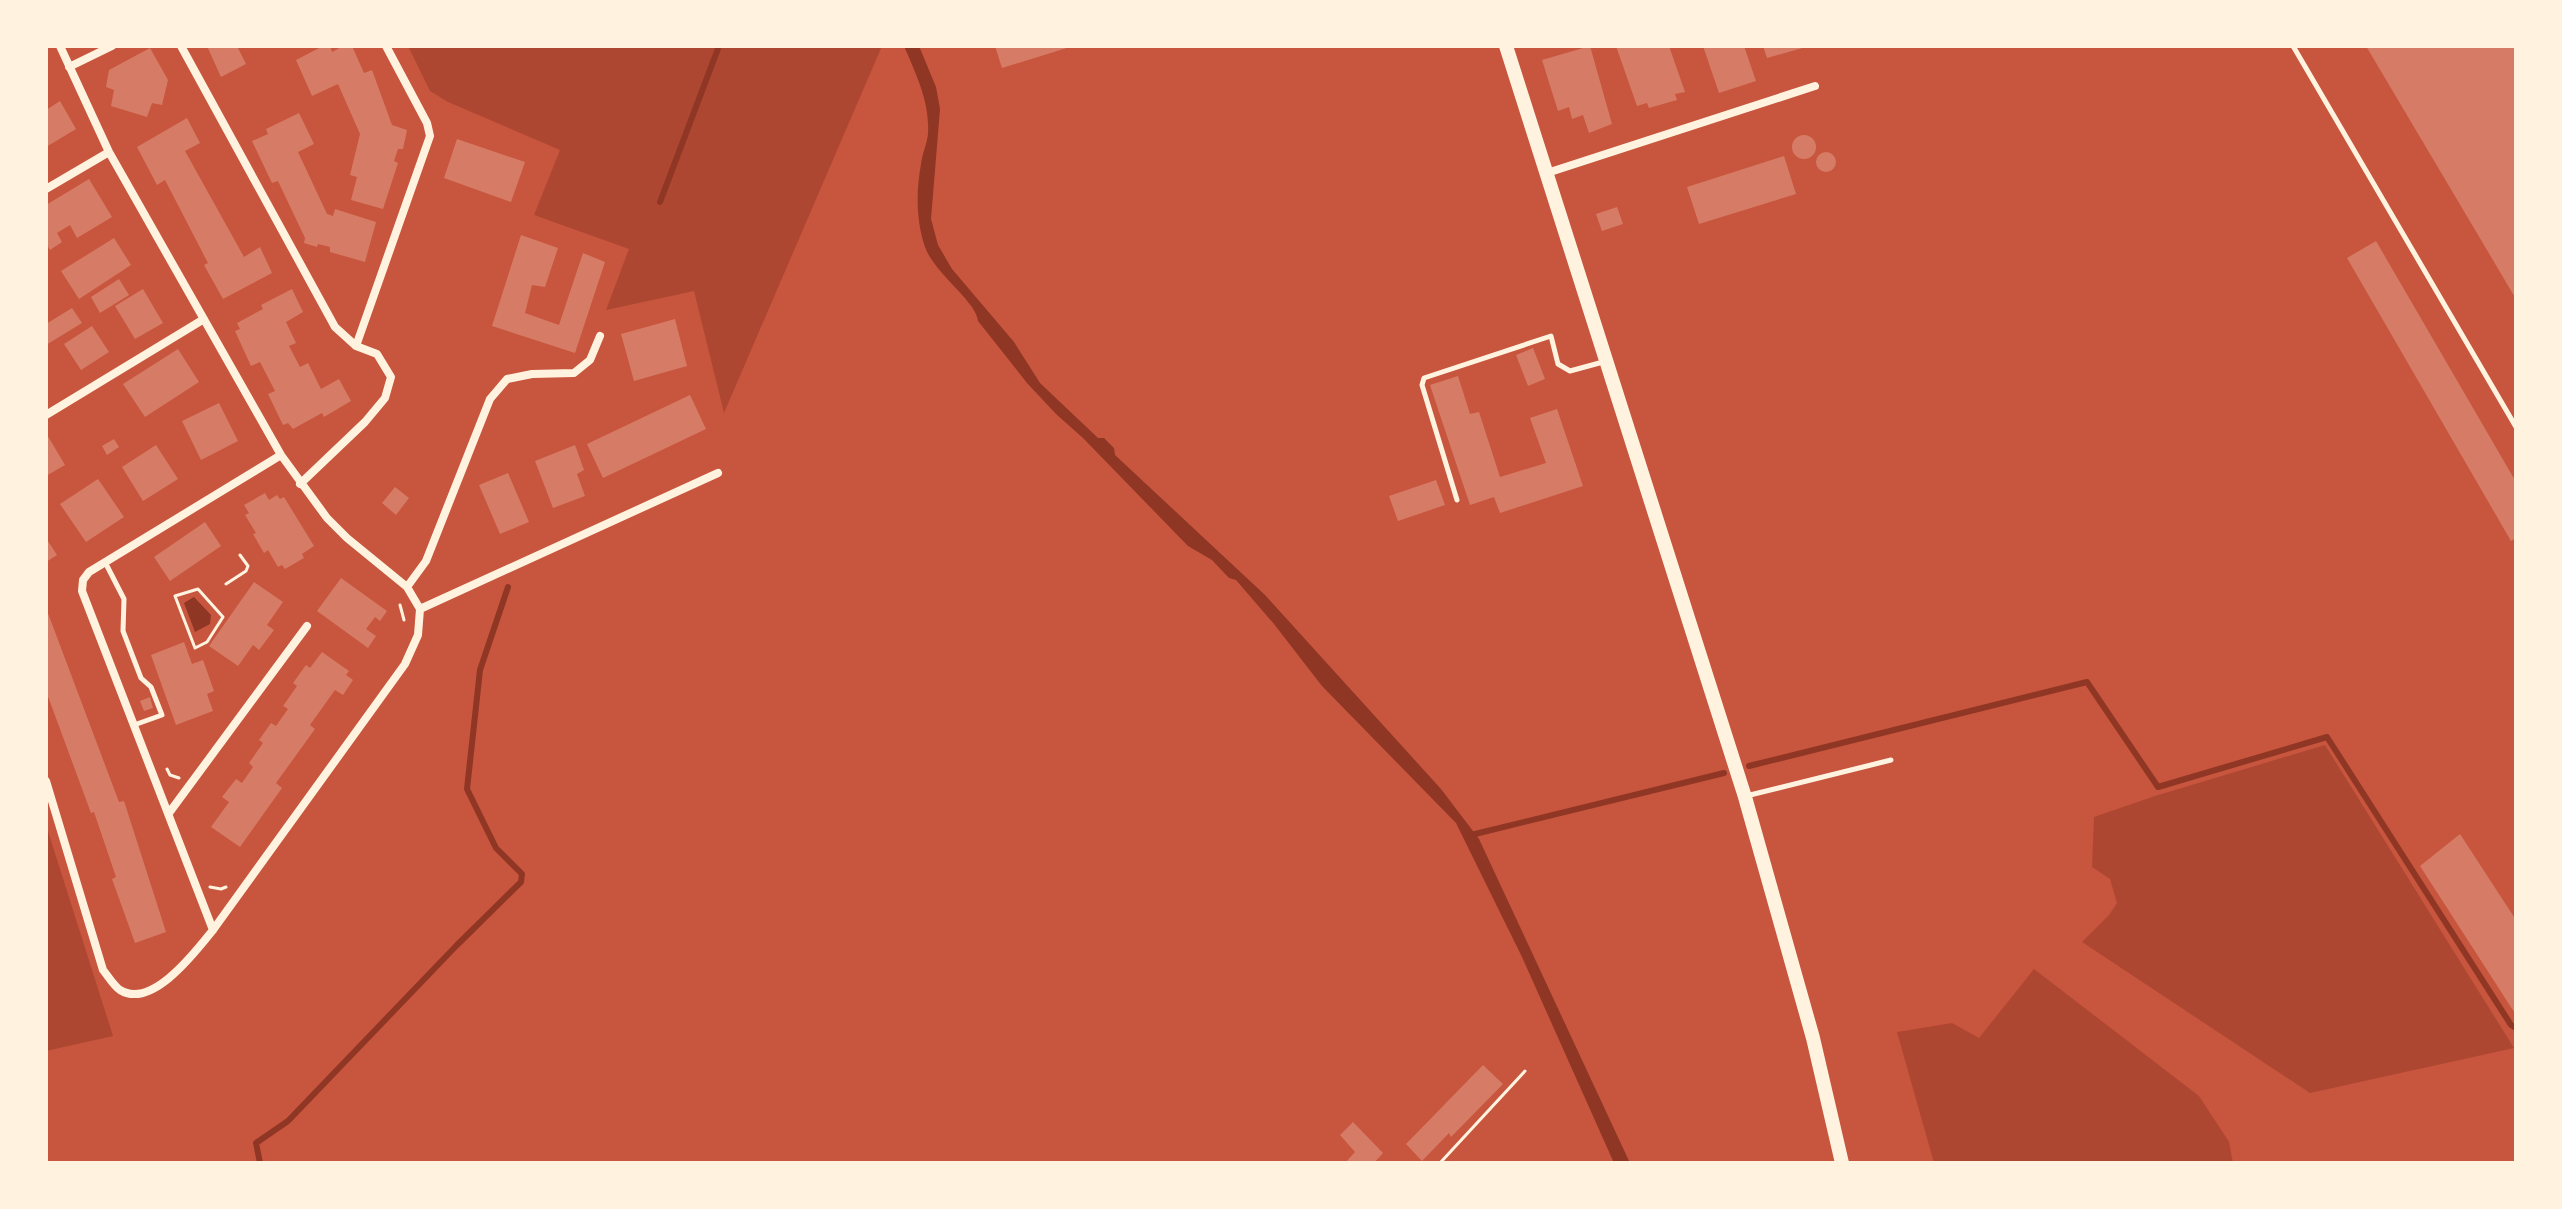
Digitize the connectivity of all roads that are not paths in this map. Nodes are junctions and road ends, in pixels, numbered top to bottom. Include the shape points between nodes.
1 (60, 46) edge
2 (112, 46) edge
3 (181, 46) edge
4 (386, 46) edge
5 (1506, 46) edge
6 (2293, 46) edge
7 (69, 67) junction
8 (1815, 86) dead end
9 (109, 152) junction
10 (1547, 173) junction
11 (46, 189) edge
12 (204, 319) junction
13 (600, 336) dead end
14 (356, 346) junction
15 (1608, 361) junction
16 (46, 415) edge
17 (2516, 427) edge
18 (281, 455) junction
19 (718, 473) dead end
20 (300, 484) junction
21 (1457, 500) dead end
22 (105, 562) junction
23 (407, 587) junction
24 (420, 609) junction
25 (307, 626) dead end
26 (134, 725) junction
27 (1891, 760) dead end
28 (46, 781) edge
29 (1745, 797) junction
30 (169, 813) junction
31 (213, 930) junction
32 (1842, 1163) edge

1 - 7 street
2 - 7 street
3 - 14 street via 335,327
4 - 14 street via 430,136
5 - 10 street
6 - 17 lane
7 - 9 street
8 - 10 street
9 - 11 street
9 - 12 street
10 - 15 street
12 - 16 street
12 - 18 street
13 - 23 street via 590,360 574,373 507,379 490,399 426,561
14 - 20 street via 377,354 391,377 385,398
15 - 21 lane via 1570,371 1558,364 1551,336 1424,378
15 - 29 street
18 - 20 street
18 - 22 street
19 - 24 street
20 - 23 street via 347,538
22 - 26 street via 89,572 82,591
22 - 26 lane via 124,599 123,631 162,715
23 - 24 street
24 - 31 street via 418,635 405,664
25 - 30 street
26 - 30 street
27 - 29 lane
28 - 31 street via 103,970 120,990 142,994 161,984
29 - 32 street
30 - 31 street

